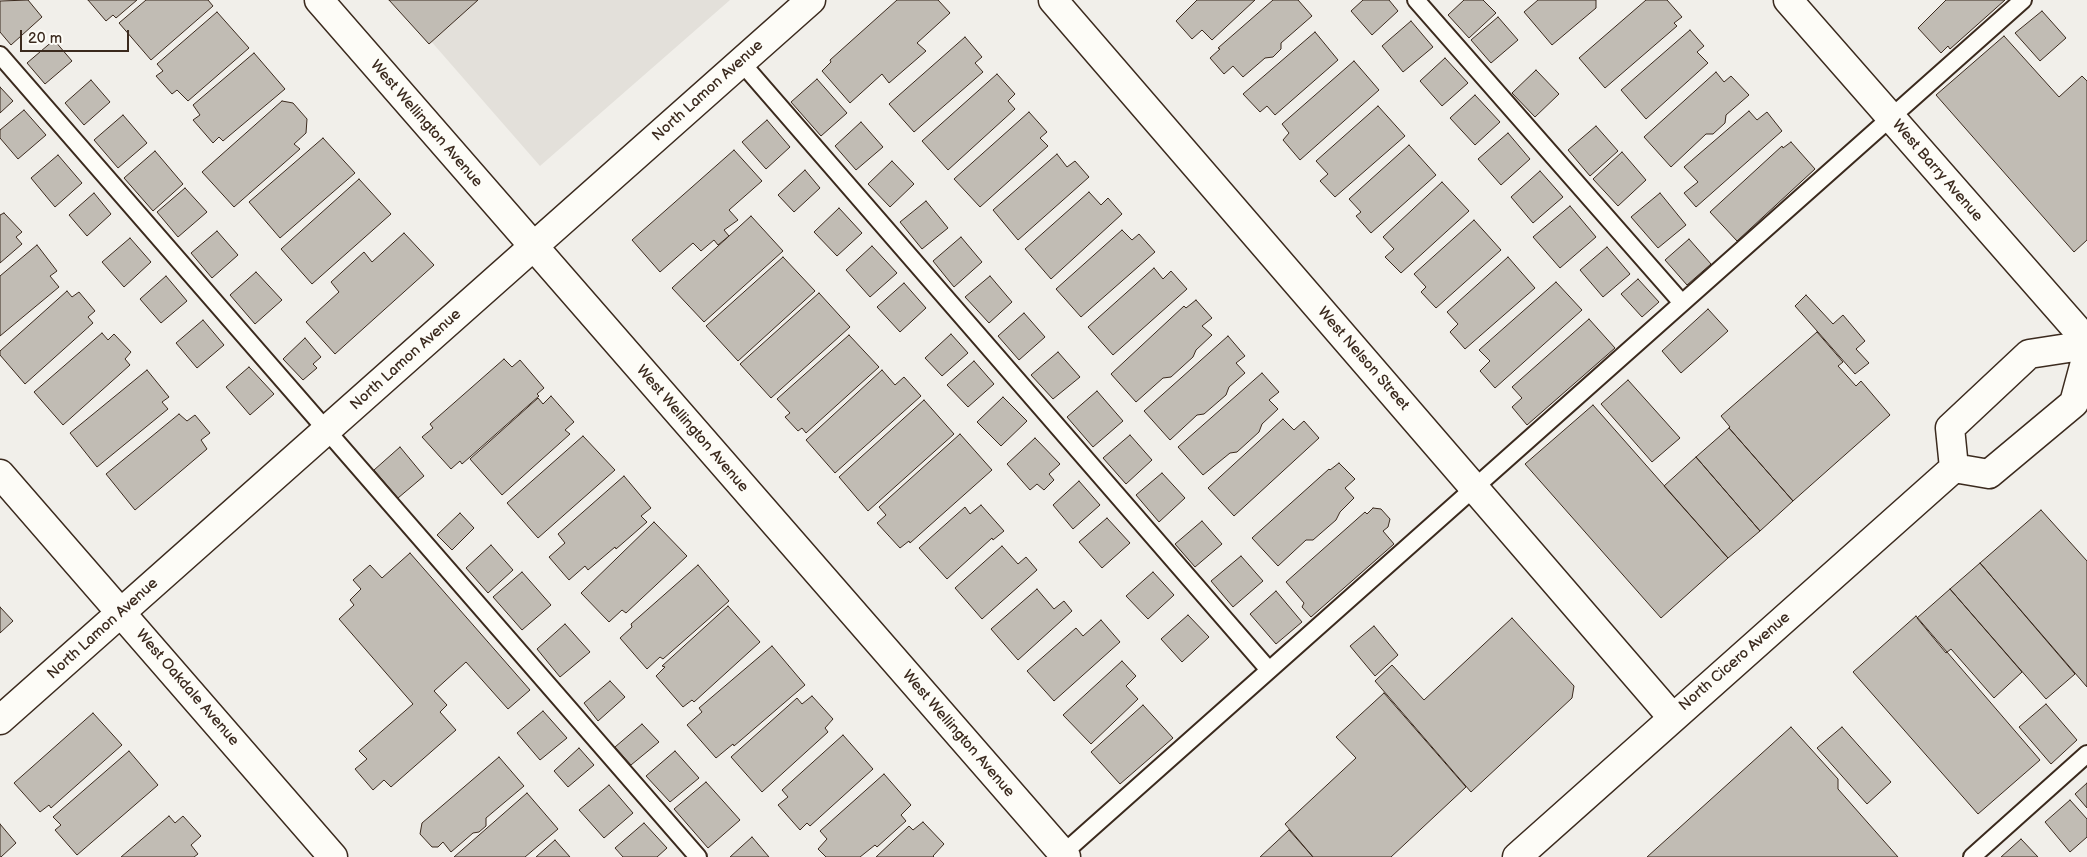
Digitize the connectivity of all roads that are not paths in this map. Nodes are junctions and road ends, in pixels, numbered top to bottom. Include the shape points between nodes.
1 (319, 0) edge
2 (811, 0) edge
3 (1053, 0) edge
4 (1416, 0) edge
5 (1788, 0) edge
6 (2023, 0) edge
7 (0, 54) edge
8 (741, 62) junction
9 (1891, 118) junction
10 (532, 247) junction
11 (1682, 303) junction
12 (2087, 343) edge
13 (2087, 355) edge
14 (326, 431) junction
15 (1954, 468) junction
16 (0, 474) edge
17 (1474, 488) junction
18 (121, 612) junction
19 (1269, 670) junction
20 (1672, 717) junction
21 (0, 720) edge
22 (2087, 754) edge
23 (1062, 856) edge
24 (334, 857) edge
25 (698, 857) edge
26 (1517, 857) edge
27 (1972, 857) edge

1 - 10 street, West Wellington Avenue
2 - 8 street, North Lamon Avenue
3 - 17 street, West Nelson Street
4 - 11 lane
5 - 9 street, West Barry Avenue
6 - 9 lane
7 - 14 lane
8 - 10 street, North Lamon Avenue
8 - 19 lane
9 - 11 lane
9 - 12 street, West Barry Avenue
10 - 14 street, North Lamon Avenue
10 - 23 street, West Wellington Avenue
11 - 17 lane
12 - 15 street via 2030,354 1950,428
13 - 15 street via 2074,403 1989,474
14 - 18 street, North Lamon Avenue
14 - 25 lane
15 - 20 street, North Cicero Avenue
16 - 18 street, West Oakdale Avenue
17 - 19 lane
17 - 20 street, West Nelson Street
18 - 21 street, North Lamon Avenue
18 - 24 street, West Oakdale Avenue
19 - 23 lane
20 - 26 street, North Cicero Avenue
22 - 27 lane

